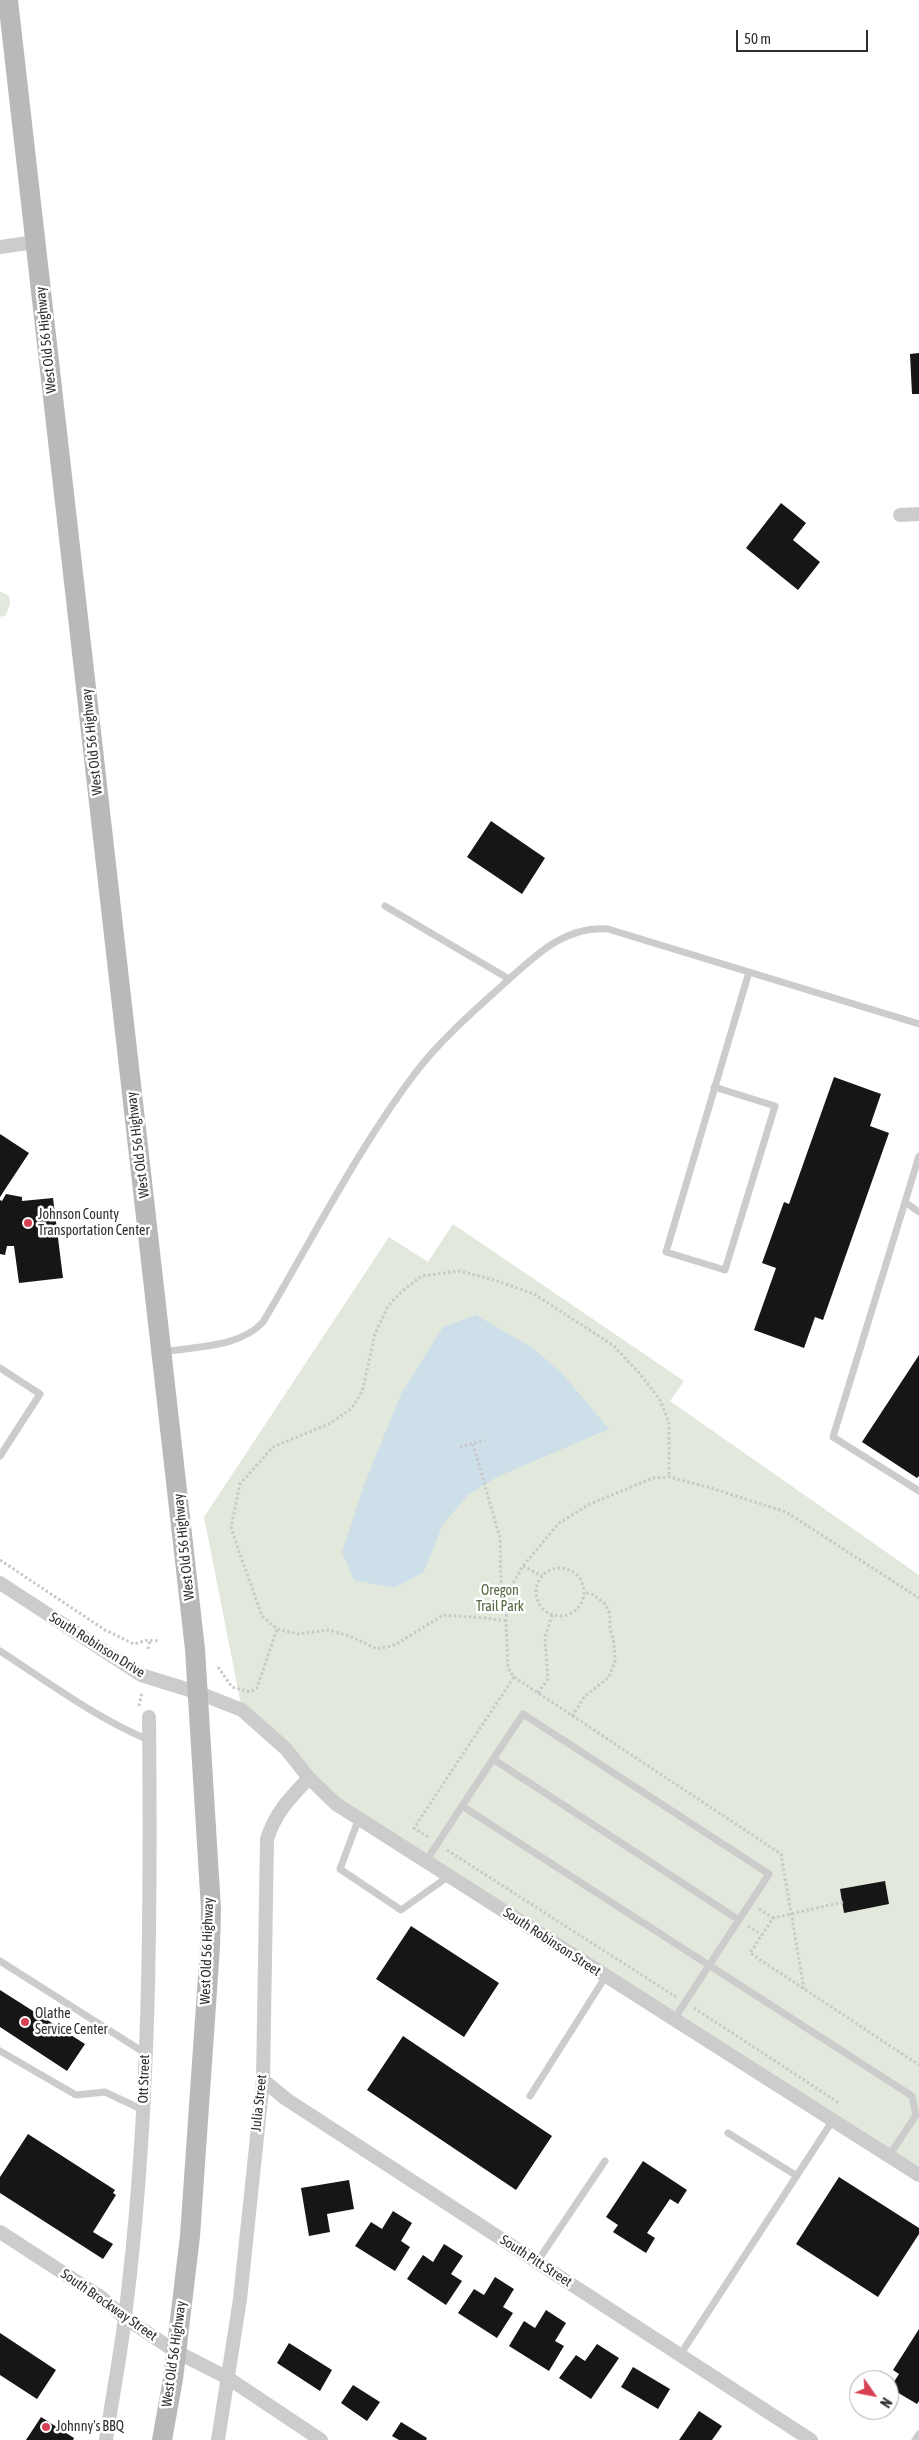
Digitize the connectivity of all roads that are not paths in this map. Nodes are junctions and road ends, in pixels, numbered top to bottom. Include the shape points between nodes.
1 (8, 0) edge
2 (35, 242) junction
3 (0, 247) edge
4 (919, 514) edge
5 (900, 515) dead end
6 (385, 906) dead end
7 (749, 972) junction
8 (509, 980) junction
9 (919, 1024) edge
10 (714, 1087) junction
11 (919, 1156) edge
12 (905, 1202) junction
13 (919, 1212) edge
14 (162, 1352) junction
15 (0, 1368) edge
16 (0, 1456) edge
17 (919, 1491) edge
18 (0, 1583) edge
19 (0, 1651) edge
20 (199, 1693) junction
21 (149, 1716) dead end
22 (149, 1740) junction
23 (493, 1759) junction
24 (309, 1778) junction
25 (462, 1806) junction
26 (359, 1818) junction
27 (426, 1862) junction
28 (449, 1876) junction
29 (740, 1920) junction
30 (0, 1961) edge
31 (710, 1965) junction
32 (606, 1976) junction
33 (674, 2019) junction
34 (0, 2051) edge
35 (145, 2053) junction
36 (263, 2080) junction
37 (530, 2096) dead end
38 (143, 2110) junction
39 (833, 2120) junction
40 (728, 2133) dead end
41 (889, 2156) junction
42 (605, 2161) dead end
43 (919, 2175) edge
44 (797, 2176) junction
45 (0, 2232) edge
46 (537, 2262) junction
47 (125, 2318) junction
48 (175, 2351) junction
49 (680, 2355) junction
50 (228, 2378) junction
51 (919, 2434) edge
52 (106, 2440) edge
53 (162, 2440) edge
54 (218, 2440) edge
55 (320, 2440) edge
56 (811, 2440) edge
57 (915, 2440) edge

1 - 2 main road, West Old 56 Highway
2 - 3 street
2 - 14 main road, West Old 56 Highway
4 - 5 street
6 - 8 lane
7 - 8 lane via 608,929 591,927 572,932 551,945
7 - 9 lane
7 - 10 lane
8 - 14 lane via 442,1042 416,1072 377,1130 255,1331 228,1341
10 - 10 lane via 666,1252 725,1270 775,1106
11 - 12 lane
12 - 13 lane
12 - 17 lane via 833,1437
14 - 20 main road, West Old 56 Highway
15 - 16 lane via 40,1394
18 - 20 street, South Robinson Drive via 141,1675
19 - 22 lane via 99,1715
20 - 24 street, South Robinson Street via 242,1710 255,1720 286,1749
20 - 48 main road, West Old 56 Highway via 210,1938 190,2236
21 - 22 street, Ott Street
22 - 35 street, Ott Street via 150,1938
23 - 25 lane
23 - 29 lane
23 - 29 lane via 523,1714 769,1874
24 - 26 street, South Robinson Street via 336,1804
24 - 36 street, Julia Street via 274,1819 267,1840
25 - 27 lane
25 - 31 lane
26 - 27 street, South Robinson Street
26 - 28 lane via 340,1869 401,1910
27 - 28 street, South Robinson Street
28 - 32 street, South Robinson Street
29 - 31 lane
30 - 35 lane
31 - 33 lane
31 - 41 lane via 912,2096 916,2115
32 - 33 street, South Robinson Street
32 - 37 lane
33 - 39 street, South Robinson Street
34 - 38 lane via 76,2095 105,2092
35 - 38 street, Ott Street
36 - 46 street, South Pitt Street via 286,2099
36 - 50 street, Julia Street via 240,2299
38 - 47 street, Ott Street
39 - 41 street, South Robinson Street
39 - 44 lane
40 - 44 lane
41 - 43 street, South Robinson Street
42 - 46 lane
44 - 49 lane
45 - 47 street, South Brockway Street via 102,2298
46 - 49 street, South Pitt Street
47 - 48 street, South Brockway Street
47 - 52 street, Ott Street
48 - 50 street, South Brockway Street
48 - 53 main road, West Old 56 Highway
49 - 56 street, South Pitt Street
50 - 54 street, Julia Street
50 - 55 street, South Brockway Street
51 - 57 lane

